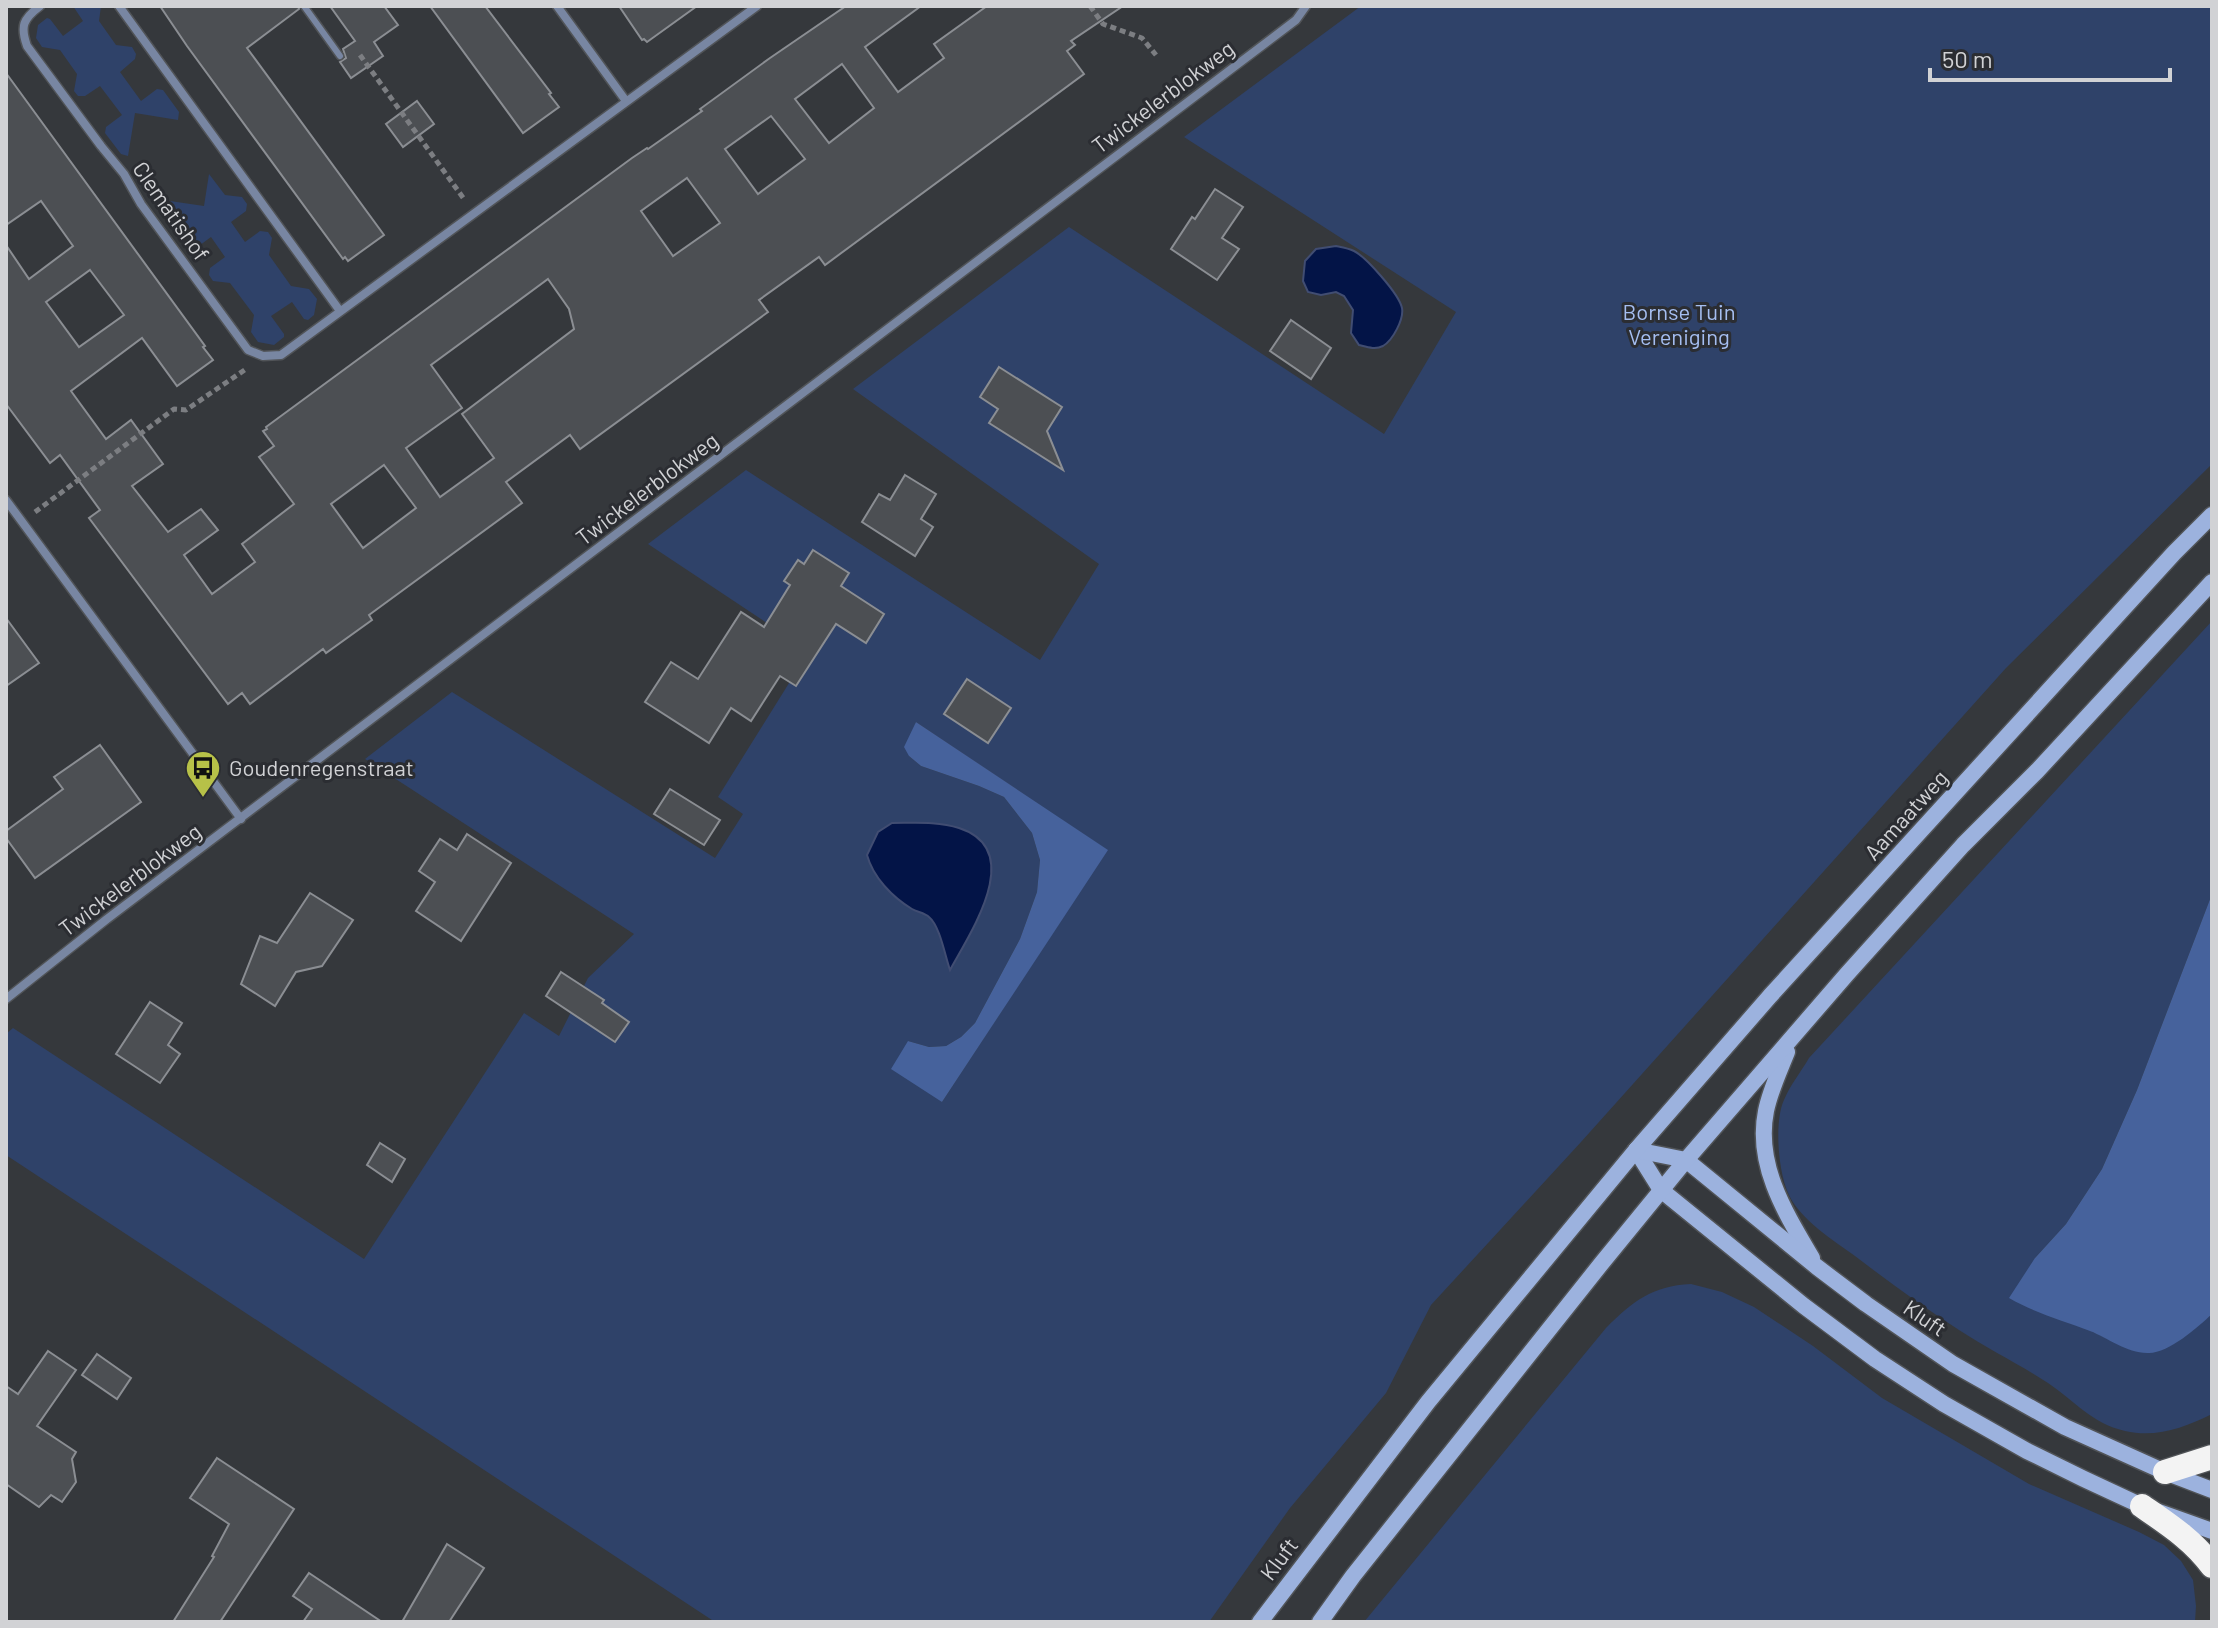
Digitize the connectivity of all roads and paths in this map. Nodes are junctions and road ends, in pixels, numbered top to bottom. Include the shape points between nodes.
1 (40, 6) edge
2 (119, 6) edge
3 (304, 6) edge
4 (557, 6) edge
5 (757, 6) edge
6 (1090, 6) edge
7 (1306, 6) edge
8 (1156, 55) dead end
9 (340, 56) joint
10 (626, 101) junction
11 (474, 213) junction
12 (340, 311) junction
13 (263, 356) junction
14 (6, 500) edge
15 (2212, 515) edge
16 (22, 522) junction
17 (2212, 582) edge
18 (241, 819) junction
19 (6, 999) edge
20 (1793, 1038) junction
21 (1636, 1150) junction
22 (1686, 1160) junction
23 (1661, 1190) junction
24 (1817, 1267) junction
25 (2212, 1457) edge
26 (2165, 1472) junction
27 (2212, 1490) edge
28 (2142, 1506) junction
29 (2212, 1531) edge
30 (2212, 1566) edge
31 (1260, 1622) edge
32 (1320, 1622) edge

1 - 13 street, Clematishof via 28,15 22,31 27,46 248,350
2 - 12 street
3 - 9 lane
4 - 10 street
5 - 10 street
6 - 8 path via 1103,24 1142,38
7 - 18 street, Twickelerblokweg via 1296,20
9 - 11 path via 355,48
10 - 11 street
11 - 12 street
12 - 13 street via 281,355
13 - 16 path via 186,410 174,409
14 - 16 street
15 - 21 main road, Aamaatweg via 1781,984
16 - 18 street
17 - 20 main road via 1963,845
18 - 19 street, Twickelerblokweg
20 - 22 main road
20 - 24 main road via 1770,1094 1763,1133 1775,1189
21 - 22 main road, Kluft
21 - 23 main road
21 - 31 main road, Kluft via 1428,1402
22 - 23 main road
22 - 24 main road, Kluft
23 - 28 main road via 1875,1359 2027,1451
23 - 32 main road
24 - 26 main road, Kluft via 1977,1378 2065,1427
25 - 26 highway
26 - 27 main road, Kluft
28 - 29 main road
28 - 30 highway via 2179,1532

